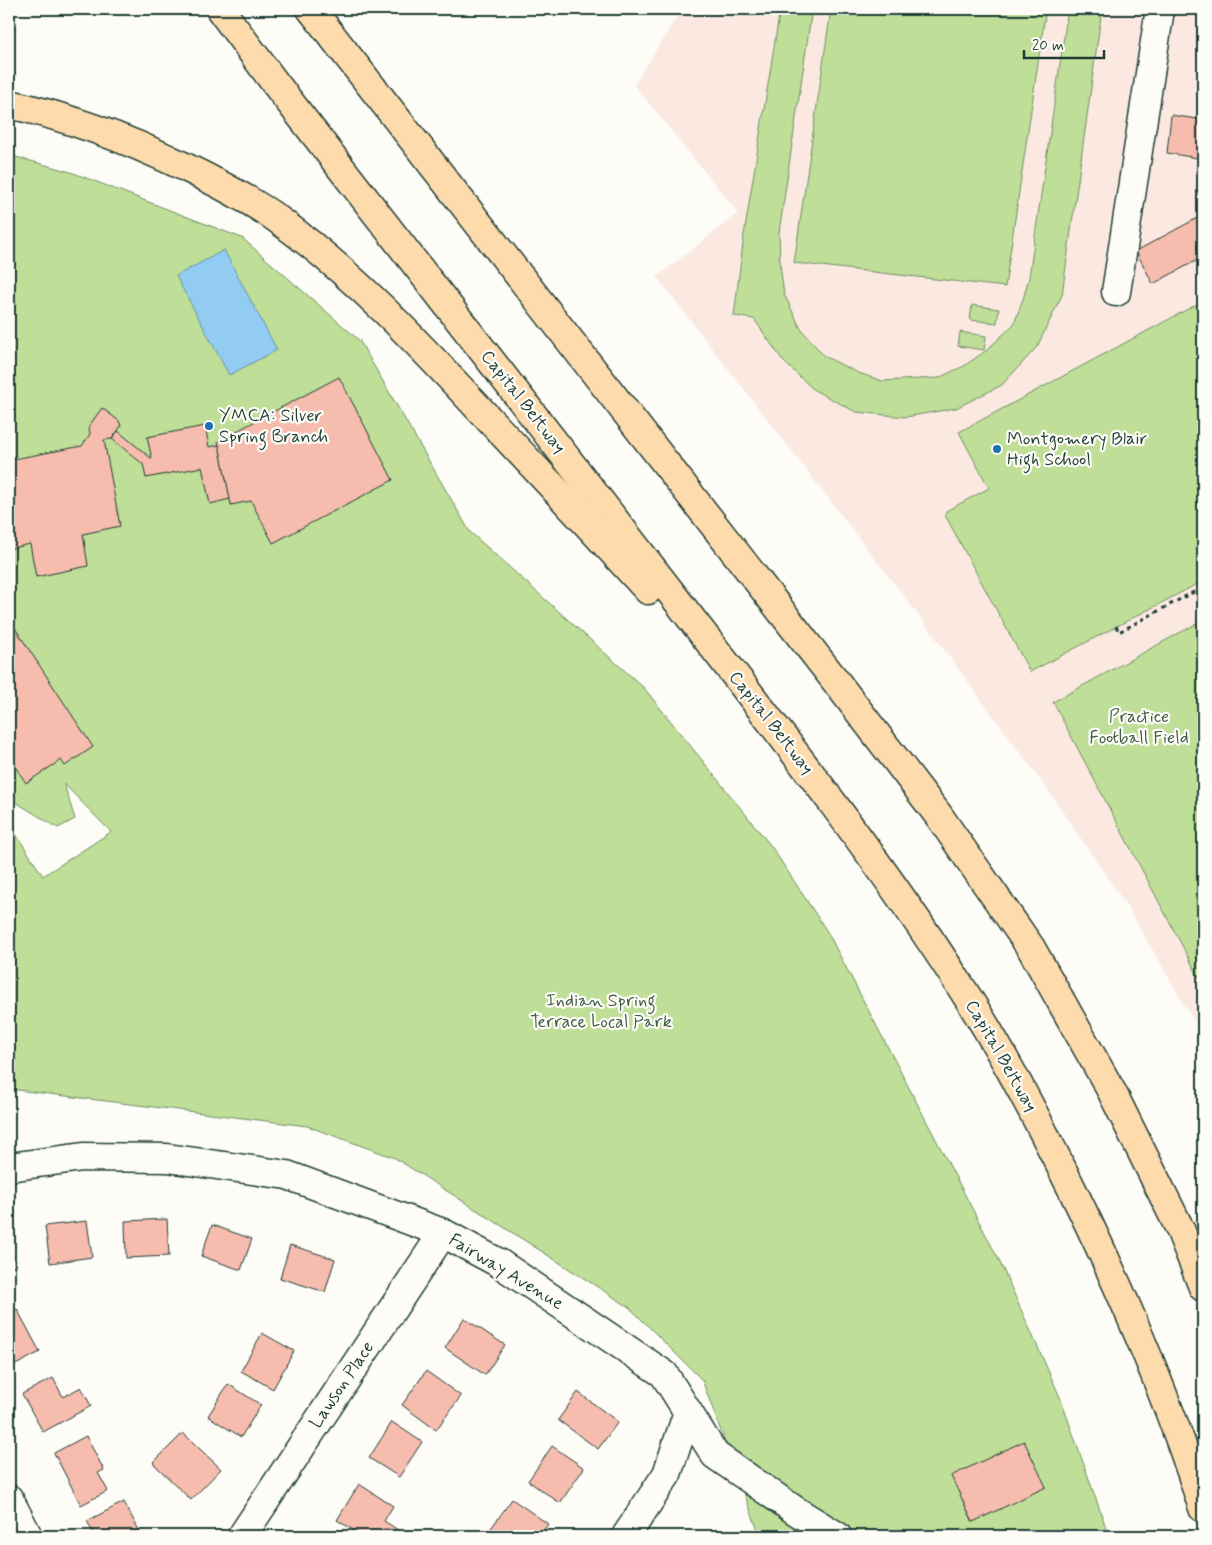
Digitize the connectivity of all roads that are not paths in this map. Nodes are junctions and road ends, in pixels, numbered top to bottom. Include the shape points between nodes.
1 (220, 9) edge
2 (312, 9) edge
3 (1160, 9) edge
4 (9, 104) edge
5 (1116, 292) dead end
6 (770, 722) junction
7 (9, 1167) edge
8 (443, 1233) junction
9 (1203, 1287) edge
10 (688, 1412) junction
11 (9, 1499) edge
12 (1203, 1508) edge
13 (28, 1536) edge
14 (242, 1536) edge
15 (626, 1536) edge
16 (837, 1536) edge

1 - 6 highway, Capital Beltway
2 - 9 highway via 939,816 1030,948 1107,1084 1180,1229
3 - 5 street
4 - 6 highway via 77,122 147,149 206,177 274,217 329,259 440,366
6 - 12 highway, Capital Beltway via 925,931 1004,1060 1108,1264 1165,1400
7 - 8 street, Fairway Avenue via 83,1157 167,1158 287,1175
8 - 10 street, Fairway Avenue via 500,1263 664,1374
8 - 14 street, Lawson Place
10 - 15 street via 667,1474
10 - 16 street, Fairway Avenue via 715,1454
11 - 13 street

